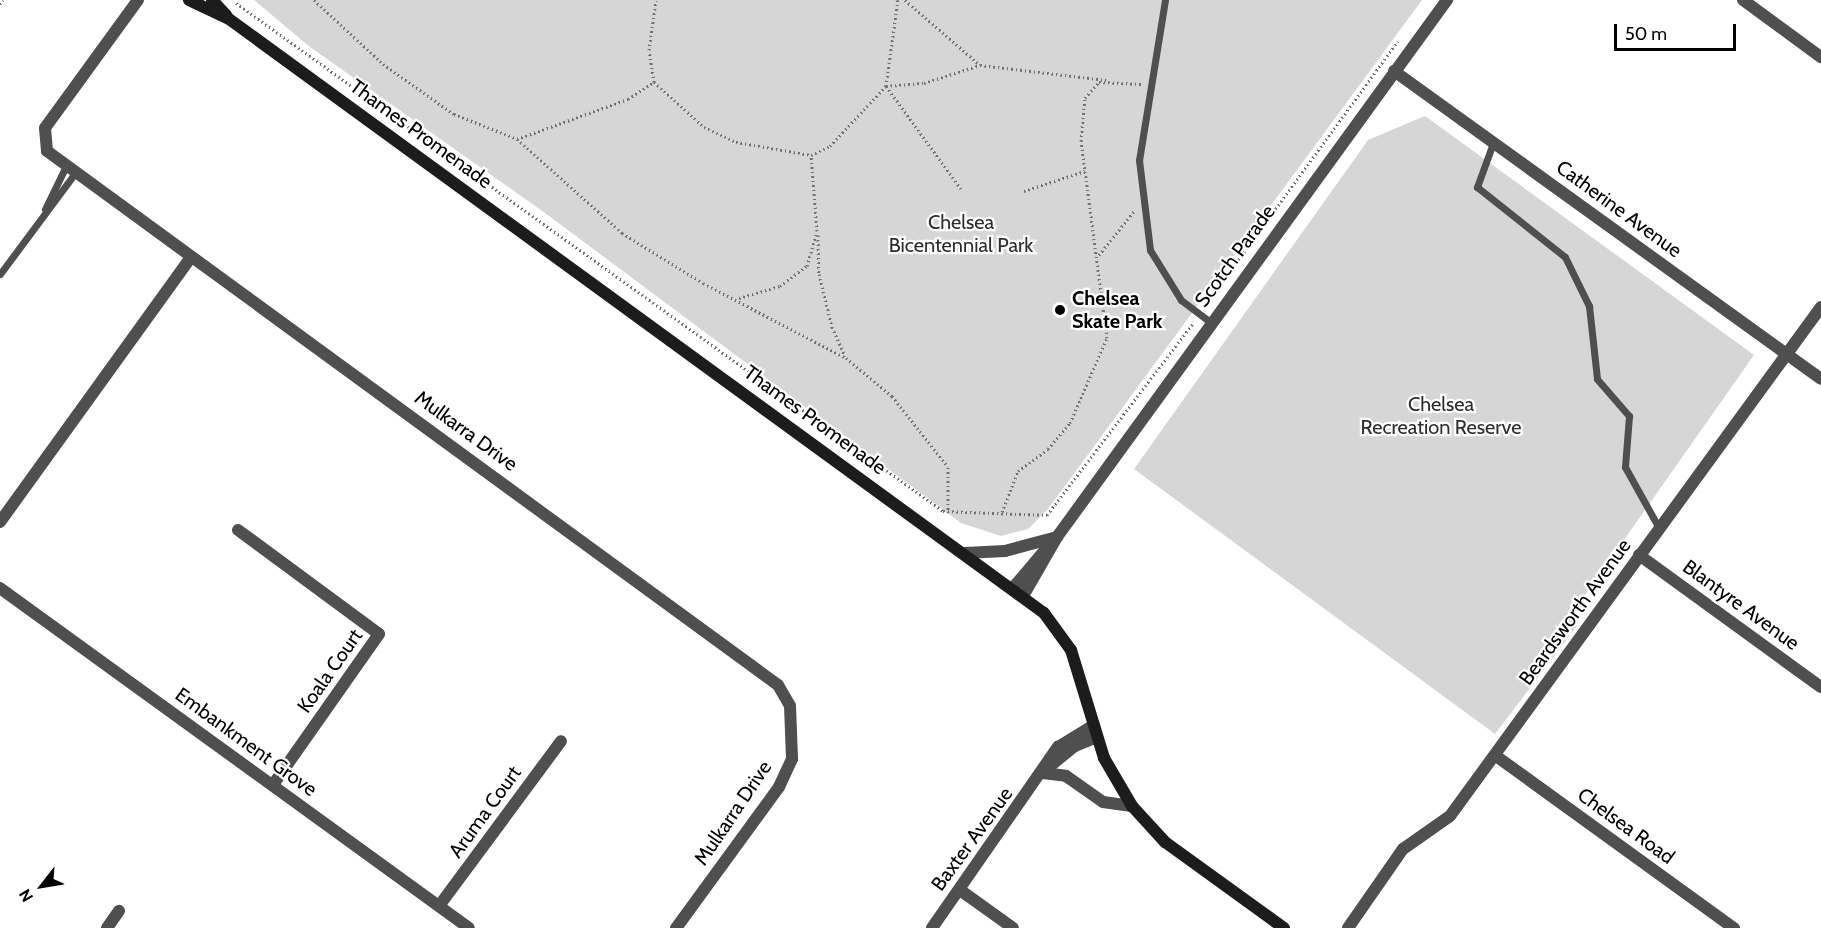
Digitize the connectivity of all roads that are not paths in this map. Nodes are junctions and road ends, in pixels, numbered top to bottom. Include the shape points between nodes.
1 (138, 0) edge
2 (189, 0) edge
3 (212, 0) edge
4 (1165, 0) edge
5 (1447, 0) edge
6 (1743, 0) edge
7 (228, 19) junction
8 (1821, 57) edge
9 (1394, 71) junction
10 (1493, 143) junction
11 (70, 170) junction
12 (191, 257) junction
13 (0, 274) edge
14 (1821, 307) edge
15 (1211, 322) junction
16 (1786, 354) junction
17 (1821, 379) edge
18 (0, 522) edge
19 (1659, 528) junction
20 (238, 530) dead end
21 (1057, 537) junction
22 (965, 553) junction
23 (1639, 555) junction
24 (0, 588) edge
25 (1018, 592) junction
26 (1821, 687) edge
27 (1096, 731) junction
28 (561, 741) dead end
29 (1496, 756) junction
30 (1043, 773) junction
31 (273, 786) junction
32 (1132, 806) junction
33 (960, 890) junction
34 (440, 906) junction
35 (119, 911) dead end
36 (106, 928) edge
37 (470, 928) edge
38 (676, 928) edge
39 (932, 928) edge
40 (1012, 928) edge
41 (1284, 928) edge
42 (1348, 928) edge
43 (1734, 928) edge

1 - 11 street, Mulkarra Drive via 44,131 45,148
2 - 7 main road, Thames Promenade
3 - 7 main road, Thames Promenade
4 - 15 lane via 1139,160 1150,250 1181,300
5 - 9 street, Scotch Parade
6 - 8 street
7 - 22 main road, Thames Promenade
9 - 10 street, Catherine Avenue
9 - 15 street, Scotch Parade
10 - 16 street, Catherine Avenue
10 - 19 lane via 1477,187 1566,256 1590,306 1597,379 1629,416 1625,467
11 - 12 street, Mulkarra Drive
11 - 13 lane
12 - 18 street
12 - 38 street, Mulkarra Drive via 778,685 790,706 792,759 779,787
14 - 16 street, Beardsworth Avenue
15 - 21 street, Scotch Parade
16 - 17 street, Catherine Avenue
16 - 19 street, Beardsworth Avenue
19 - 23 street, Beardsworth Avenue
20 - 31 street, Koala Court via 379,634
21 - 22 street via 1026,547
21 - 25 street, Scotch Parade
22 - 25 main road, Thames Promenade
23 - 26 street, Blantyre Avenue
23 - 29 street, Beardsworth Avenue
24 - 31 street, Embankment Grove
25 - 27 main road, Thames Promenade via 1051,618 1068,643
27 - 30 street, Baxter Avenue via 1061,744
27 - 32 main road, Thames Promenade
28 - 34 street, Aruma Court
29 - 42 street, Beardsworth Avenue via 1450,816 1403,849
29 - 43 street, Chelsea Road
30 - 32 street via 1066,776 1105,803
30 - 33 street, Baxter Avenue
31 - 34 street, Embankment Grove
32 - 41 main road, Thames Promenade via 1165,842
33 - 39 street, Baxter Avenue
33 - 40 street
34 - 37 street, Embankment Grove
35 - 36 street

